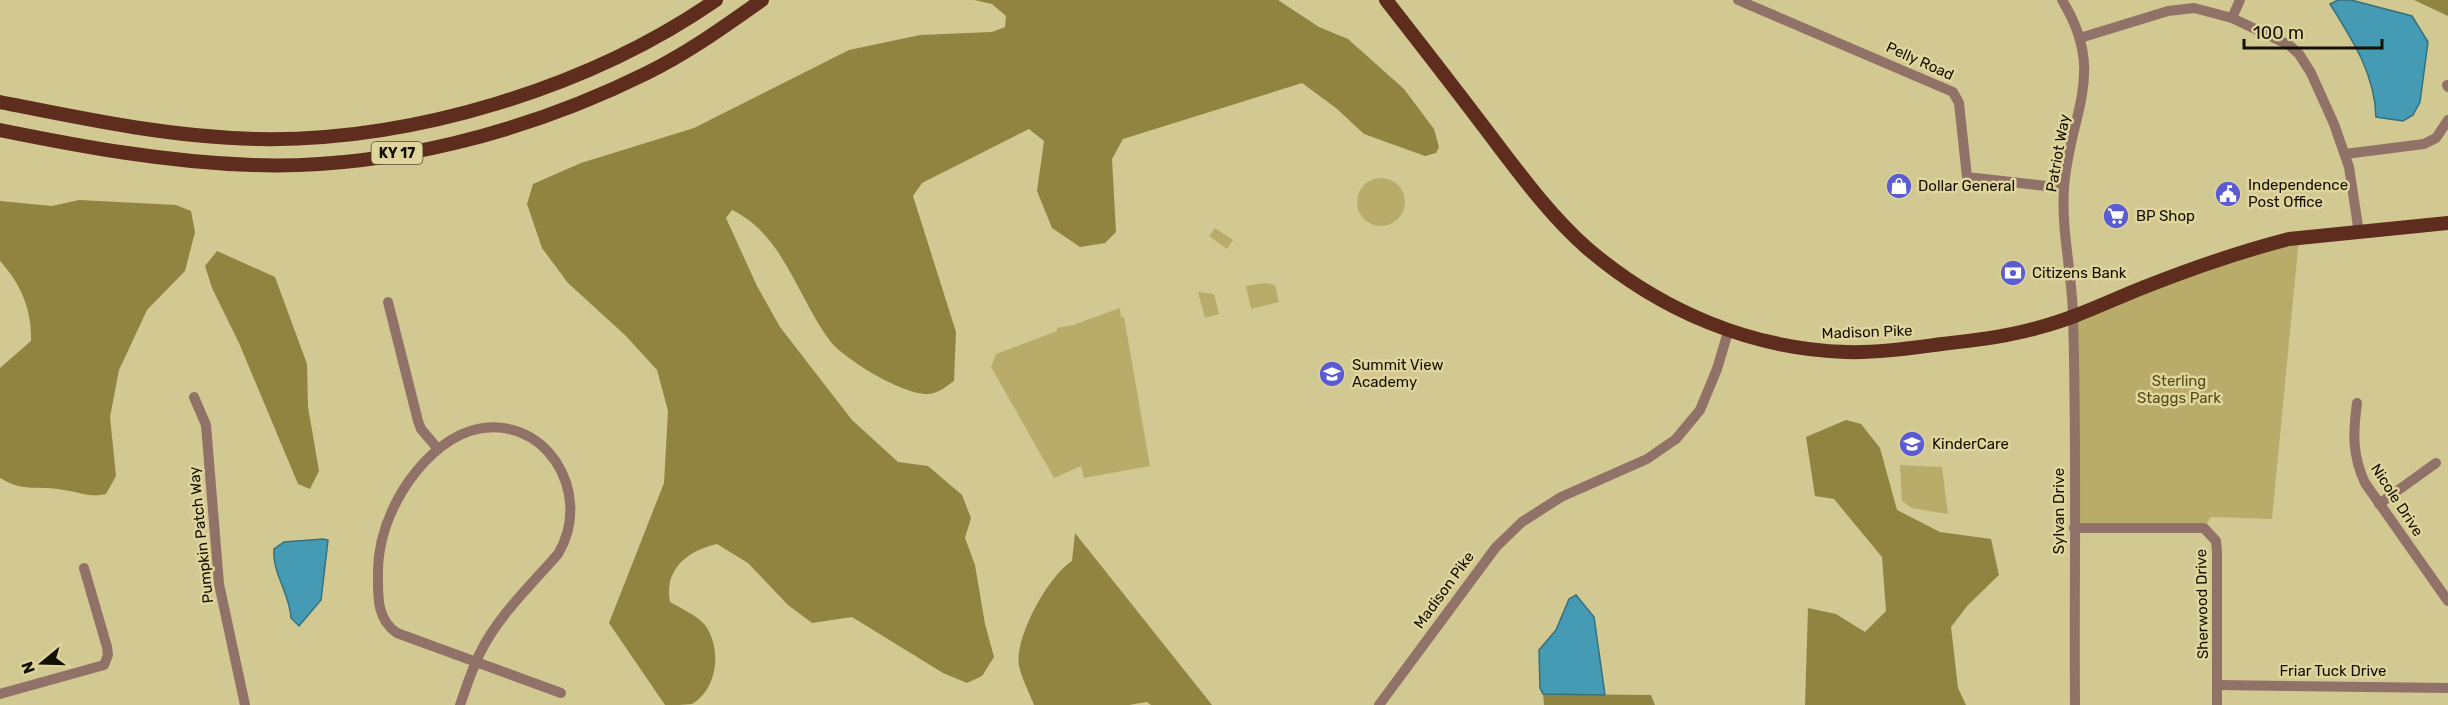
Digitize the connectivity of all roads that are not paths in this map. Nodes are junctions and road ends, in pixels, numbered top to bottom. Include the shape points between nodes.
1 (716, 0) edge
2 (762, 0) edge
3 (1386, 0) edge
4 (1737, 0) edge
5 (2062, 0) edge
6 (2240, 0) edge
7 (2232, 18) junction
8 (2080, 38) junction
9 (0, 102) edge
10 (2448, 120) edge
11 (0, 130) edge
12 (2345, 154) junction
13 (2064, 188) junction
14 (2448, 223) edge
15 (2359, 232) junction
16 (388, 302) dead end
17 (2073, 316) junction
18 (1728, 332) junction
19 (194, 398) dead end
20 (2357, 404) dead end
21 (438, 449) junction
22 (2436, 463) dead end
23 (2379, 504) junction
24 (2074, 528) junction
25 (84, 568) dead end
26 (2448, 601) edge
27 (476, 661) junction
28 (2218, 685) junction
29 (2448, 688) edge
30 (561, 693) dead end
31 (0, 694) edge
32 (245, 705) edge
33 (460, 705) edge
34 (1379, 705) edge
35 (2075, 705) edge
36 (2217, 705) edge

1 - 9 main road, KY 17 via 670,29 579,74 473,110 381,129 301,137 226,137 145,130
2 - 11 main road, KY 17 via 687,51 605,92 487,133 388,155 302,165 198,162 118,153
3 - 18 main road via 1508,159 1572,233 1645,291
4 - 13 street, Pelly Road via 1953,92 1959,103 1967,177
5 - 8 street, Patriot Way
6 - 7 street
7 - 8 street via 2211,11 2184,9
7 - 12 street via 2276,37 2299,54
8 - 13 street, Patriot Way via 2084,93
10 - 12 street via 2436,138 2424,144
12 - 15 street
13 - 17 street, Patriot Way
14 - 15 main road, Madison Pike
15 - 17 main road, Madison Pike via 2289,239 2236,253
16 - 21 street via 418,421
17 - 18 main road, Madison Pike via 1991,338 1867,351 1808,350
17 - 24 street, Sylvan Drive
18 - 34 street, Madison Pike via 1700,410 1676,439 1659,452 1561,497 1522,522 1496,548
19 - 32 street, Pumpkin Patch Way via 206,425 219,584
20 - 23 street, Nicole Drive via 2353,432 2356,464
21 - 27 street via 410,479 388,518 378,561 380,608 388,627 397,633
21 - 27 street via 472,431 501,429 517,433 532,439 552,456 571,498 572,516 564,544 493,631
22 - 23 street
23 - 26 street, Nicole Drive
24 - 28 street, Sherwood Drive via 2204,528 2212,535 2217,552
24 - 35 street, Sylvan Drive
25 - 31 street via 107,647 107,661
27 - 30 street
27 - 33 street
28 - 29 street, Friar Tuck Drive
28 - 36 street, Sherwood Drive

